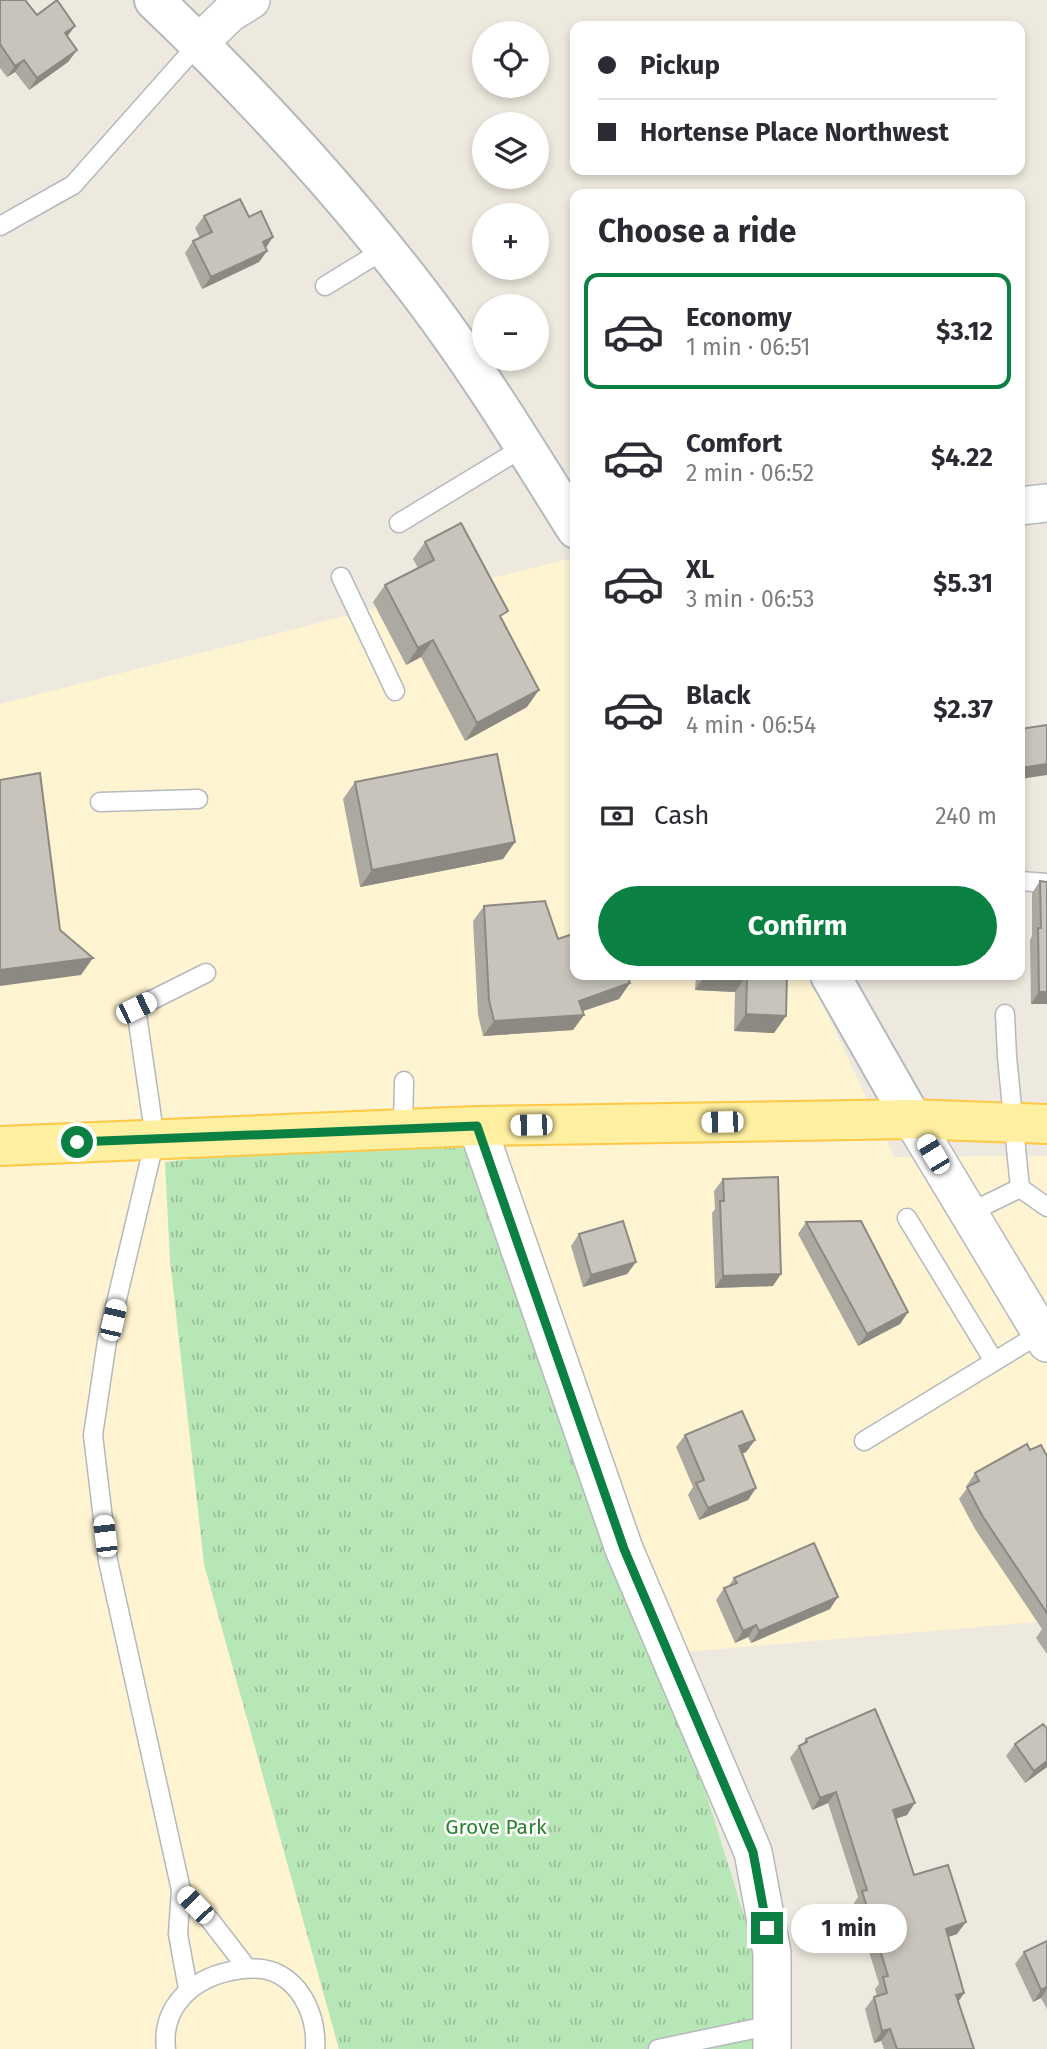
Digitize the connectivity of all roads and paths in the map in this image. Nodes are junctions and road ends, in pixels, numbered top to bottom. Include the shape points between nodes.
1 (154, 0) edge
2 (251, 0) edge
3 (199, 43) junction
4 (0, 226) edge
5 (385, 249) junction
6 (325, 286) dead end
7 (524, 447) junction
8 (1047, 503) edge
9 (1025, 505) edge
10 (570, 520) edge
11 (399, 523) dead end
12 (341, 577) dead end
13 (395, 691) dead end
14 (198, 799) dead end
15 (100, 802) dead end
16 (1025, 881) edge
17 (1047, 883) edge
18 (206, 973) dead end
19 (833, 980) edge
20 (1005, 1014) dead end
21 (404, 1081) dead end
22 (912, 1119) junction
23 (1030, 1123) edge
24 (477, 1126) junction
25 (403, 1129) junction
26 (155, 1139) junction
27 (0, 1146) edge
28 (1020, 1188) junction
29 (1047, 1207) edge
30 (969, 1213) junction
31 (907, 1218) dead end
32 (1044, 1338) edge
33 (994, 1361) junction
34 (864, 1441) dead end
35 (181, 1890) junction
36 (247, 1968) junction
37 (188, 1989) junction
38 (772, 2037) edge
39 (166, 2049) edge
40 (315, 2049) edge
41 (658, 2049) edge

1 - 3 street
2 - 3 street
3 - 4 lane via 73,185
3 - 5 street via 308,157
5 - 6 lane
5 - 7 street
7 - 10 street
7 - 11 lane
8 - 9 street
12 - 13 lane
14 - 15 lane
16 - 17 lane
18 - 26 lane via 136,1008
19 - 22 street
20 - 23 lane via 1007,1057
21 - 25 lane
22 - 23 main road
22 - 24 main road
22 - 30 street
23 - 28 lane
24 - 25 main road
24 - 38 street via 624,1549 753,1852 772,1953
25 - 26 main road
26 - 27 main road
26 - 35 lane via 107,1341 93,1435 108,1561
28 - 29 lane
28 - 30 lane
30 - 32 street
31 - 33 lane
32 - 33 lane
33 - 34 lane
35 - 36 lane
35 - 37 lane via 178,1934
36 - 37 lane via 216,1974
36 - 40 lane via 274,1972 294,1987 309,2008
37 - 39 lane via 169,2013
38 - 41 lane

